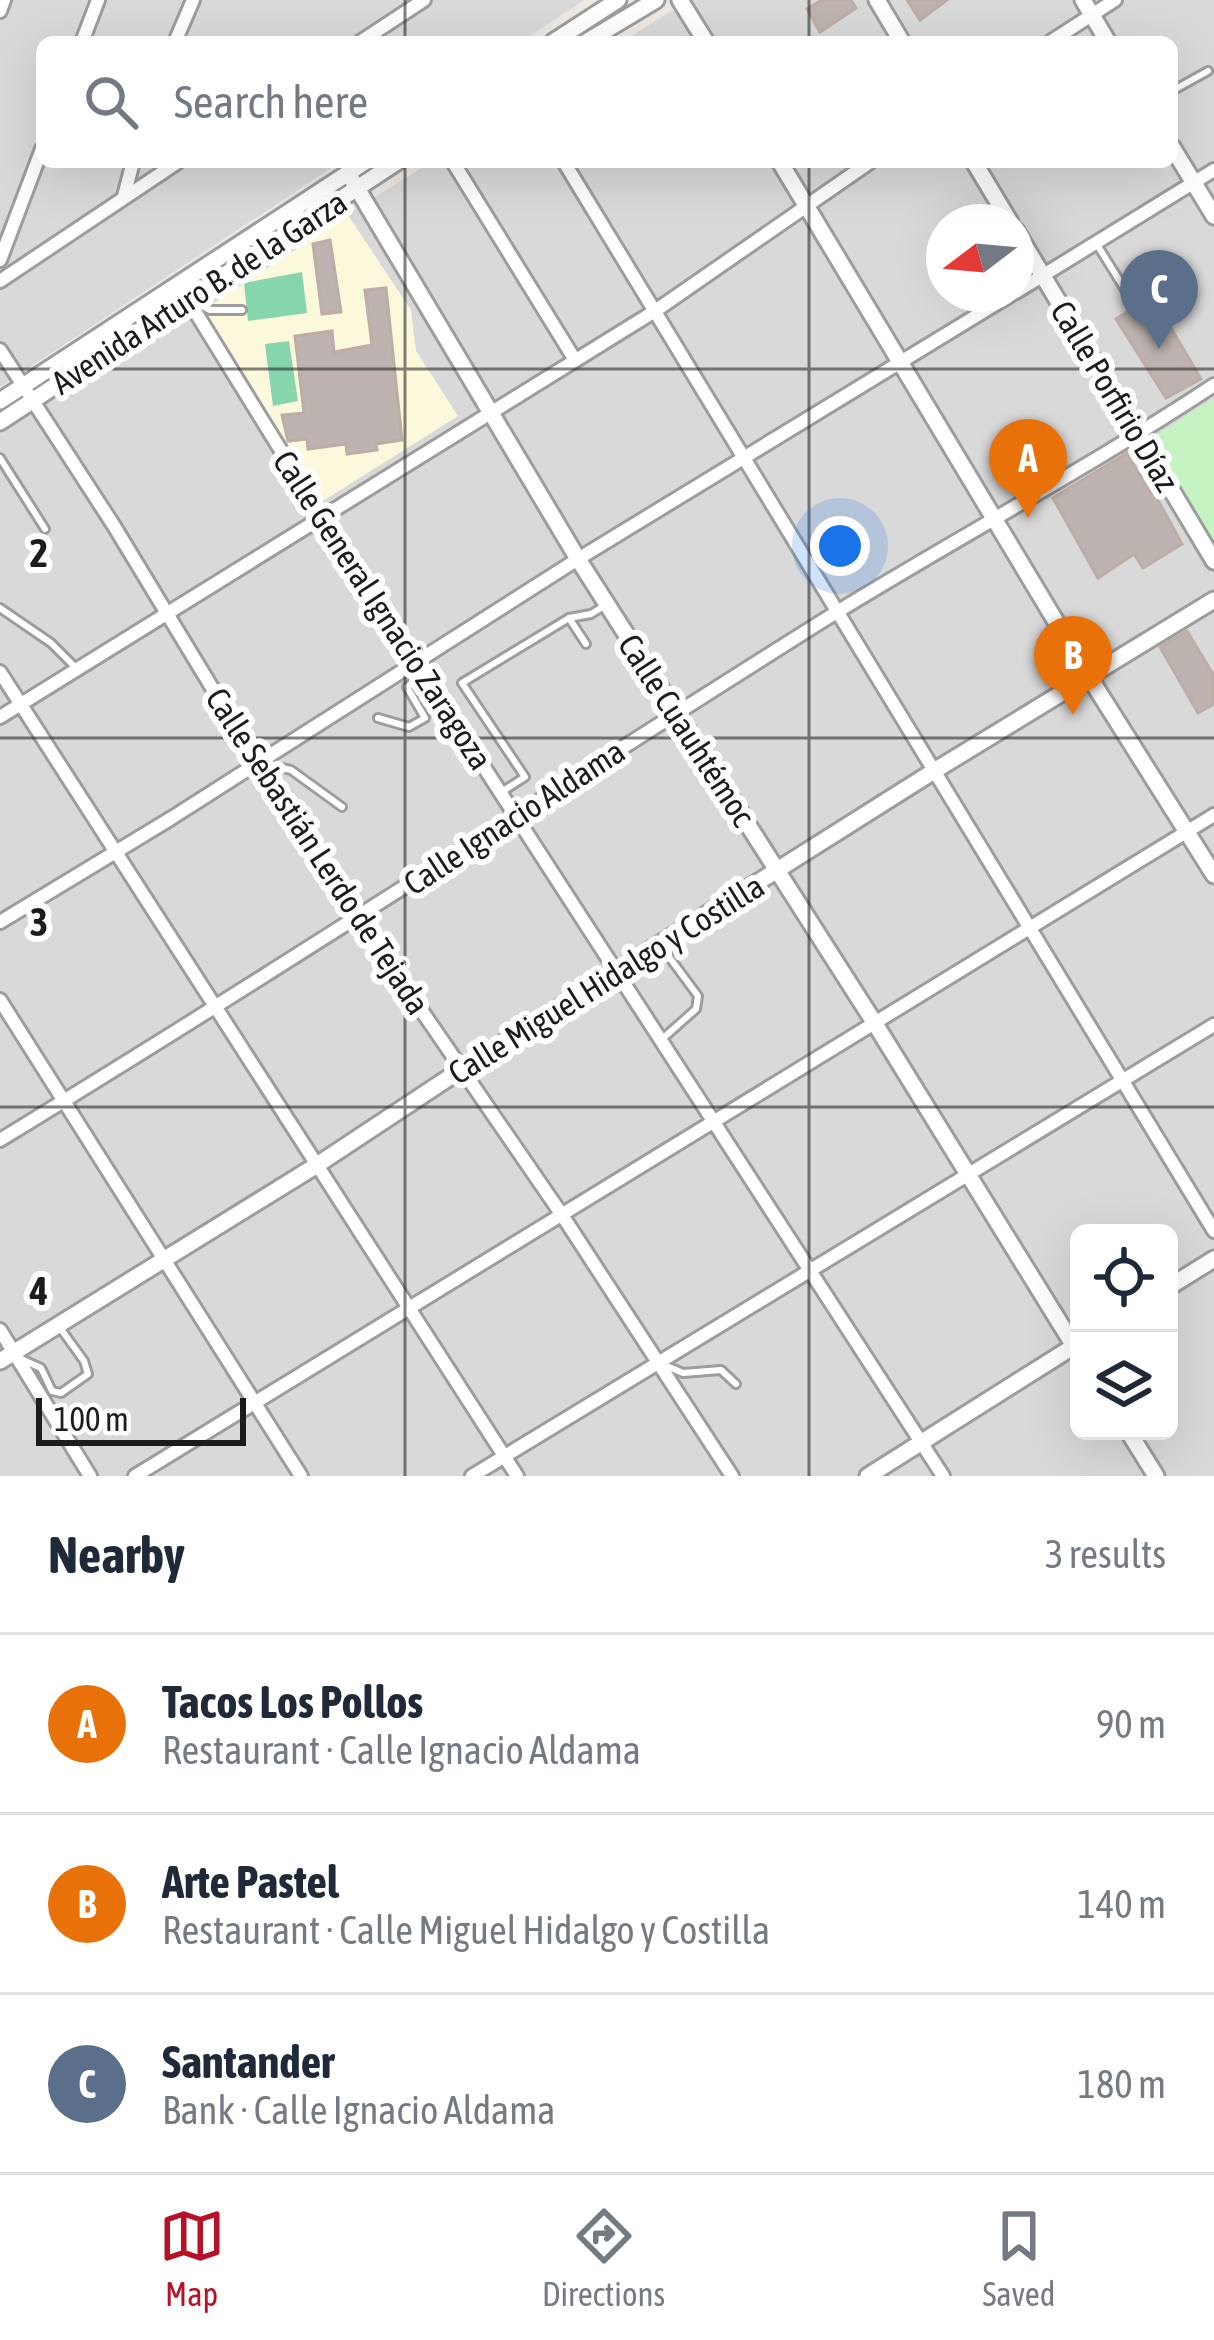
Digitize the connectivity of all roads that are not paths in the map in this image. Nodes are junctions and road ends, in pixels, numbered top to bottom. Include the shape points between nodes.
1 (4, 0) edge
2 (98, 0) edge
3 (193, 0) edge
4 (424, 0) edge
5 (618, 0) edge
6 (656, 0) edge
7 (680, 0) edge
8 (877, 0) edge
9 (1115, 0) edge
10 (1087, 7) edge
11 (0, 11) edge
12 (84, 36) edge
13 (178, 36) edge
14 (369, 36) edge
15 (562, 36) edge
16 (596, 36) edge
17 (702, 36) edge
18 (898, 36) edge
19 (1056, 36) edge
20 (1104, 36) edge
21 (1208, 71) dead end
22 (1178, 88) edge
23 (1178, 157) edge
24 (36, 164) edge
25 (131, 168) edge
26 (169, 168) edge
27 (456, 168) edge
28 (568, 168) edge
29 (784, 168) edge
30 (861, 168) edge
31 (978, 168) edge
32 (1214, 170) edge
33 (348, 174) edge
34 (1194, 183) junction
35 (124, 197) junction
36 (806, 204) junction
37 (999, 204) edge
38 (1214, 216) edge
39 (1096, 243) junction
40 (0, 260) edge
41 (1034, 260) edge
42 (1043, 275) junction
43 (0, 281) edge
44 (1034, 281) edge
45 (184, 292) junction
46 (1129, 296) dead end
47 (242, 310) dead end
48 (655, 311) junction
49 (982, 312) edge
50 (0, 350) edge
51 (575, 360) junction
52 (901, 361) junction
53 (1214, 386) edge
54 (14, 394) edge
55 (494, 413) junction
56 (0, 422) edge
57 (1139, 435) junction
58 (0, 458) edge
59 (743, 460) junction
60 (322, 517) junction
61 (995, 519) junction
62 (44, 529) dead end
63 (578, 559) junction
64 (1214, 561) edge
65 (1214, 600) edge
66 (606, 604) junction
67 (0, 608) edge
68 (837, 612) junction
69 (164, 615) junction
70 (569, 618) junction
71 (586, 644) dead end
72 (415, 662) junction
73 (77, 668) junction
74 (0, 672) edge
75 (424, 675) junction
76 (1088, 675) junction
77 (20, 705) junction
78 (675, 714) junction
79 (0, 717) edge
80 (378, 718) dead end
81 (257, 762) junction
82 (934, 771) junction
83 (500, 793) junction
84 (342, 807) dead end
85 (1214, 815) edge
86 (515, 816) junction
87 (1186, 832) junction
88 (115, 854) junction
89 (778, 871) junction
90 (1214, 875) edge
91 (358, 918) junction
92 (0, 922) edge
93 (1030, 926) junction
94 (660, 946) junction
95 (617, 973) junction
96 (0, 1000) edge
97 (214, 1008) junction
98 (874, 1022) junction
99 (1214, 1024) edge
100 (661, 1040) junction
101 (462, 1069) junction
102 (1123, 1081) junction
103 (64, 1101) junction
104 (713, 1120) junction
105 (0, 1140) edge
106 (316, 1166) junction
107 (968, 1174) junction
108 (562, 1215) junction
109 (1214, 1231) edge
110 (163, 1258) junction
111 (1214, 1259) edge
112 (810, 1270) junction
113 (1178, 1281) edge
114 (410, 1309) junction
115 (58, 1324) junction
116 (0, 1330) edge
117 (1070, 1336) edge
118 (1070, 1351) edge
119 (7, 1357) edge
120 (658, 1363) junction
121 (736, 1384) dead end
122 (255, 1403) junction
123 (1133, 1440) edge
124 (921, 1443) junction
125 (504, 1456) junction
126 (90, 1476) edge
127 (135, 1476) edge
128 (301, 1476) edge
129 (472, 1476) edge
130 (517, 1476) edge
131 (732, 1476) edge
132 (868, 1476) edge
133 (943, 1476) edge
134 (1156, 1476) edge

1 - 11 street
2 - 12 street
3 - 13 street
4 - 14 street
5 - 15 street
6 - 16 street
7 - 17 street
8 - 18 street
9 - 10 street
10 - 19 street
10 - 20 street
21 - 22 lane
23 - 34 street
24 - 40 street
25 - 35 street
26 - 35 street
27 - 51 street
28 - 48 street
29 - 36 street
30 - 36 street
31 - 37 street
32 - 34 street
33 - 45 street, Avenida Arturo B. de la Garza
33 - 55 street, Calle Cuauhtémoc
34 - 38 street
34 - 39 street
35 - 43 street
36 - 48 street
36 - 52 street
39 - 42 street
39 - 46 lane
41 - 42 street, Calle Porfirio Díaz
42 - 44 street
42 - 57 street, Calle Porfirio Díaz
45 - 47 lane via 210,310
45 - 54 street, Avenida Arturo B. de la Garza
45 - 60 street, Calle General Ignacio Zaragoza
48 - 51 street
48 - 59 street
49 - 52 street
50 - 54 street, Calle Sebastián Lerdo de Tejada
51 - 55 street
52 - 59 street
52 - 61 street
53 - 57 street, Calle Ignacio Aldama
54 - 56 street, Avenida Arturo B. de la Garza
54 - 69 street, Calle Sebastián Lerdo de Tejada via 114,526
55 - 60 street
55 - 63 street, Calle Cuauhtémoc
57 - 61 street, Calle Ignacio Aldama
57 - 64 street, Calle Porfirio Díaz
58 - 62 lane
59 - 63 street
59 - 68 street
60 - 69 street
60 - 72 street, Calle General Ignacio Zaragoza
61 - 68 street, Calle Ignacio Aldama
61 - 76 street
63 - 66 street, Calle Cuauhtémoc
63 - 72 street
65 - 76 street, Calle Miguel Hidalgo y Costilla
66 - 70 lane
66 - 78 street, Calle Cuauhtémoc
67 - 73 lane
68 - 78 street, Calle Ignacio Aldama
68 - 82 street
69 - 73 street
69 - 81 street, Calle Sebastián Lerdo de Tejada
70 - 71 lane
70 - 83 lane via 462,683 525,777
72 - 75 street, Calle General Ignacio Zaragoza
72 - 81 street
73 - 77 street
74 - 77 street
75 - 80 lane via 406,688 425,718 409,727
75 - 83 street, Calle General Ignacio Zaragoza
76 - 82 street, Calle Miguel Hidalgo y Costilla
76 - 87 street
77 - 79 street
77 - 88 street
78 - 86 street, Calle Ignacio Aldama
78 - 89 street, Calle Cuauhtémoc
81 - 84 lane via 291,770
81 - 88 street
81 - 91 street, Calle Sebastián Lerdo de Tejada
82 - 89 street, Calle Miguel Hidalgo y Costilla
82 - 93 street
83 - 86 street, Calle General Ignacio Zaragoza
85 - 87 street
86 - 91 street, Calle Ignacio Aldama
86 - 95 street, Calle General Ignacio Zaragoza
87 - 90 street
87 - 93 street
88 - 92 street
88 - 97 street
89 - 94 street, Calle Miguel Hidalgo y Costilla
89 - 98 street, Calle Cuauhtémoc
91 - 97 street, Calle Ignacio Aldama
91 - 101 street, Calle Sebastián Lerdo de Tejada
93 - 98 street
93 - 102 street
94 - 95 street, Calle Miguel Hidalgo y Costilla
94 - 100 lane via 698,996 696,1010
95 - 100 street, Calle General Ignacio Zaragoza
95 - 101 street, Calle Miguel Hidalgo y Costilla
96 - 103 street
97 - 103 street, Calle Ignacio Aldama
97 - 106 street
98 - 104 street
98 - 107 street, Calle Cuauhtémoc
99 - 102 street
100 - 104 street, Calle General Ignacio Zaragoza
101 - 106 street, Calle Miguel Hidalgo y Costilla
101 - 108 street, Calle Sebastián Lerdo de Tejada
102 - 107 street
102 - 109 street
103 - 105 street, Calle Ignacio Aldama
103 - 110 street
104 - 108 street
104 - 112 street, Calle General Ignacio Zaragoza
106 - 110 street, Calle Miguel Hidalgo y Costilla
106 - 114 street
107 - 112 street
107 - 117 street, Calle Cuauhtémoc
108 - 114 street
108 - 120 street, Calle Sebastián Lerdo de Tejada
110 - 115 street, Calle Miguel Hidalgo y Costilla
110 - 122 street
111 - 113 street
112 - 120 street
112 - 124 street, Calle General Ignacio Zaragoza
114 - 122 street
114 - 125 street
115 - 119 street, Calle Miguel Hidalgo y Costilla
115 - 119 lane via 88,1374 61,1394 41,1368
116 - 119 street
118 - 124 street
119 - 126 street
120 - 121 lane via 683,1372 721,1370
120 - 125 street
120 - 131 street, Calle Sebastián Lerdo de Tejada
122 - 127 street
122 - 128 street
123 - 134 street
124 - 132 street
124 - 133 street, Calle General Ignacio Zaragoza
125 - 129 street
125 - 130 street

